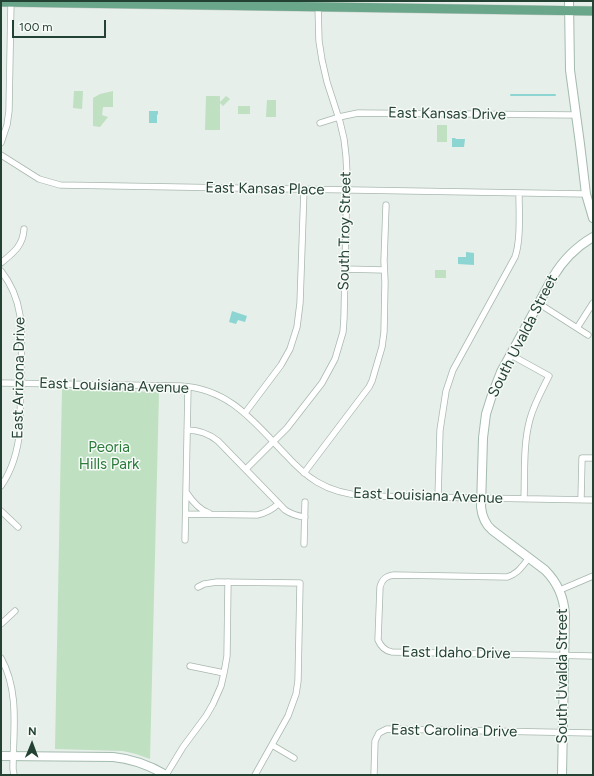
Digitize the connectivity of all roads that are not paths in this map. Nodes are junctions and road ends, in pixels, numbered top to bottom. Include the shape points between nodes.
1 (11, 1) edge
2 (1, 2) edge
3 (150, 2) edge
4 (318, 4) edge
5 (569, 6) edge
6 (593, 11) edge
7 (576, 115) junction
8 (339, 117) junction
9 (320, 123) dead end
10 (1, 143) edge
11 (1, 155) edge
12 (304, 189) junction
13 (346, 190) junction
14 (519, 193) junction
15 (586, 194) junction
16 (386, 205) dead end
17 (593, 218) edge
18 (24, 229) dead end
19 (593, 237) edge
20 (1, 263) edge
21 (345, 269) junction
22 (384, 270) junction
23 (1, 271) edge
24 (538, 303) junction
25 (593, 303) edge
26 (577, 328) junction
27 (588, 335) dead end
28 (510, 355) junction
29 (1, 382) edge
30 (21, 383) junction
31 (188, 386) junction
32 (245, 413) junction
33 (188, 430) junction
34 (274, 442) junction
35 (593, 458) edge
36 (246, 469) junction
37 (304, 472) junction
38 (1, 486) edge
39 (186, 492) junction
40 (438, 497) junction
41 (481, 498) junction
42 (524, 499) junction
43 (581, 500) junction
44 (593, 500) edge
45 (305, 502) dead end
46 (278, 504) junction
47 (1, 511) edge
48 (186, 514) junction
49 (211, 514) junction
50 (304, 517) junction
51 (18, 527) dead end
52 (185, 540) dead end
53 (304, 544) dead end
54 (529, 558) junction
55 (593, 576) edge
56 (228, 582) junction
57 (198, 587) dead end
58 (560, 590) junction
59 (16, 611) dead end
60 (1, 624) edge
61 (564, 656) junction
62 (593, 656) edge
63 (1, 658) edge
64 (190, 666) dead end
65 (224, 673) junction
66 (563, 733) junction
67 (593, 733) edge
68 (272, 745) junction
69 (1, 756) edge
70 (13, 756) junction
71 (294, 758) dead end
72 (14, 775) edge
73 (166, 775) edge
74 (255, 775) edge
75 (374, 775) edge
76 (562, 775) edge

1 - 2 main road
1 - 3 main road
1 - 10 street via 9,111
3 - 4 main road
4 - 5 main road
4 - 8 street, South Troy Street via 322,60
5 - 6 main road
5 - 7 street via 569,64
7 - 8 street, East Kansas Drive via 358,113
7 - 15 street
8 - 9 street, East Kansas Drive
8 - 13 street, South Troy Street via 345,148
11 - 12 street, East Kansas Place via 39,179 60,185
12 - 13 street, East Kansas Place
12 - 32 street via 300,303 296,332 281,365
13 - 14 street, East Kansas Place
13 - 21 street, South Troy Street
14 - 15 street, East Kansas Place
14 - 40 street via 515,257 448,382 440,430
15 - 17 street
16 - 22 street
18 - 20 street via 20,244
19 - 24 street, South Uvalda Street via 579,245 564,260
21 - 22 street
21 - 34 street, South Troy Street via 344,318 335,358 322,383
22 - 37 street via 384,336 372,381
23 - 30 street, East Arizona Drive via 14,293 20,314
24 - 26 street
24 - 28 street, South Uvalda Street
25 - 26 street
26 - 27 street
28 - 41 street, South Uvalda Street via 492,395 484,423
28 - 42 street via 549,376 530,419
29 - 30 street, East Louisiana Avenue
30 - 31 street, East Louisiana Avenue
30 - 38 street, East Arizona Drive via 19,443 13,464
31 - 32 street, East Louisiana Avenue via 221,396
31 - 33 street
32 - 34 street, East Louisiana Avenue
33 - 36 street via 205,432 212,436
33 - 39 street
34 - 36 street, South Troy Street
34 - 37 street, East Louisiana Avenue
35 - 43 street via 582,458
36 - 46 street
37 - 40 street, East Louisiana Avenue via 326,487 346,494
39 - 48 street
39 - 49 street via 191,500
40 - 41 street, East Louisiana Avenue
41 - 42 street, East Louisiana Avenue
41 - 54 street, South Uvalda Street via 482,515 489,527
42 - 43 street, East Louisiana Avenue
43 - 44 street, East Louisiana Avenue
45 - 50 street
46 - 49 street via 265,514
46 - 50 street via 291,514
47 - 51 street
48 - 49 street
48 - 52 street
50 - 53 street
54 - 58 street, South Uvalda Street via 550,575
54 - 61 street, East Idaho Drive via 517,573 507,577 394,575 384,578 380,587 378,640 388,651
55 - 58 street
56 - 57 street via 208,583
56 - 65 street via 227,656
56 - 68 street via 300,583 296,694 288,716
58 - 61 street, South Uvalda Street via 565,609
59 - 60 street
61 - 62 street, East Idaho Drive
61 - 66 street, South Uvalda Street
63 - 70 street via 12,690
64 - 65 street
65 - 73 street via 210,710
66 - 67 street
66 - 75 street, East Carolina Drive via 387,730 376,737
66 - 76 street, South Uvalda Street
68 - 71 street
68 - 74 street
69 - 70 street
70 - 72 street
70 - 73 street via 124,758

